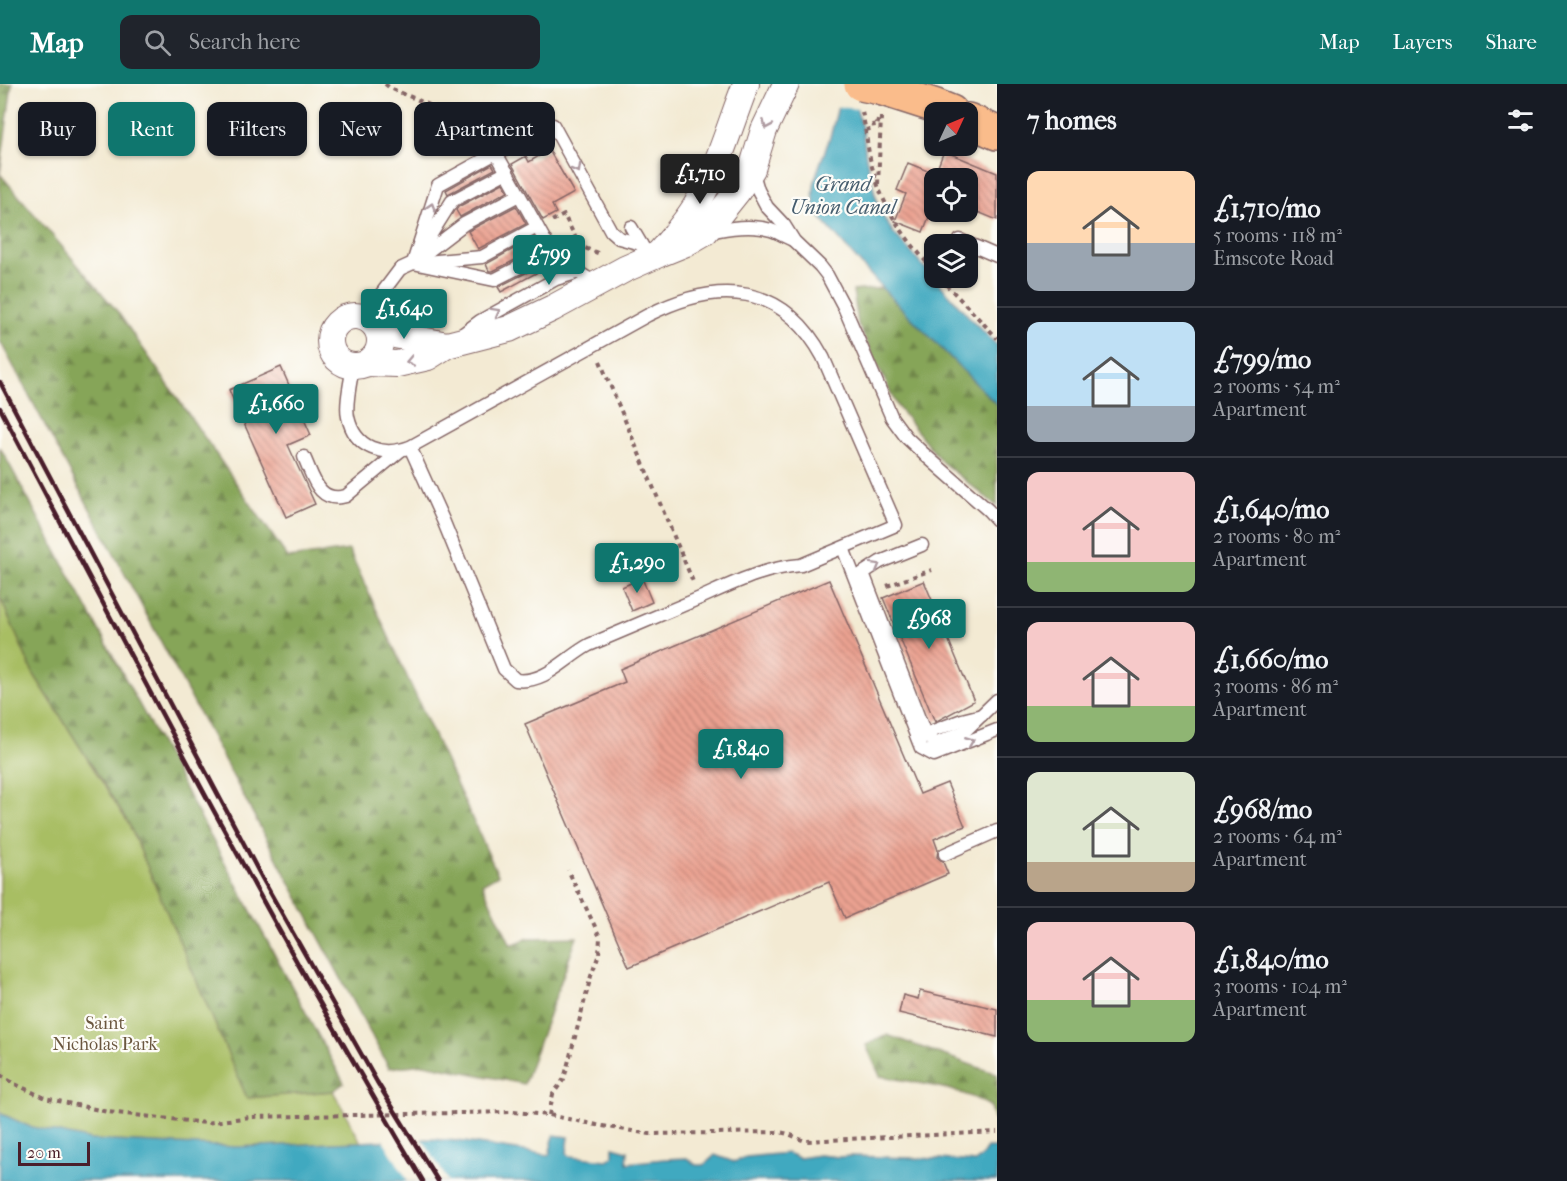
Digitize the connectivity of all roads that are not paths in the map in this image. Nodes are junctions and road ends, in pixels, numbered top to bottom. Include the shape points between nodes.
1 (746, 84) edge
2 (786, 84) edge
3 (877, 96) edge
4 (924, 105) edge
5 (555, 124) edge
6 (978, 124) edge
7 (997, 133) edge
8 (491, 156) edge
9 (498, 156) edge
10 (752, 169) junction
11 (507, 172) junction
12 (519, 195) junction
13 (537, 227) junction
14 (631, 227) dead end
15 (705, 232) junction
16 (794, 241) junction
17 (978, 248) edge
18 (550, 251) junction
19 (650, 252) junction
20 (997, 256) edge
21 (413, 263) junction
22 (588, 279) junction
23 (372, 325) junction
24 (447, 345) junction
25 (361, 364) junction
26 (405, 449) junction
27 (304, 457) dead end
28 (997, 520) edge
29 (922, 545) dead end
30 (843, 548) junction
31 (997, 700) edge
32 (997, 730) edge
33 (997, 831) edge
34 (945, 854) dead end

1 - 19 street via 706,187 687,218
2 -> 10 street via 764,130
3 - 4 main road
5 -> 19 lane via 558,122 611,231
6 - 7 main road
21 -> 8 lane via 438,185
9 - 11 lane
10 - 15 street
10 - 16 lane via 760,195
11 - 12 lane
11 - 21 lane via 452,201
12 - 13 lane
12 - 21 lane via 464,224
13 - 18 lane
13 - 21 lane via 482,257
14 - 19 lane
15 - 16 lane via 750,227 771,230
15 - 19 street via 686,243
16 - 28 lane via 827,275 892,418 906,437
17 - 20 lane
18 - 21 lane via 494,280
18 - 22 lane
19 - 22 street via 625,269
21 - 23 lane via 400,269
22 - 24 street via 509,329
23 - 24 street
23 - 25 street via 381,341 380,350
23 - 25 street via 357,315 349,316 336,324 330,339 330,347 339,360
24 -> 25 street via 428,357
25 - 26 lane via 349,397 348,416 355,434 371,448
26 - 27 lane via 338,498 324,494 318,487
26 - 30 lane via 442,520 504,669 516,680 530,681 550,672 589,645 731,583 759,572 801,565
26 - 30 lane via 676,302 716,293 748,295 770,302 795,318 815,343 896,525
31 -> 29 lane via 965,731 935,744 925,734 863,573
30 -> 32 lane via 921,748 934,755
33 - 34 lane

